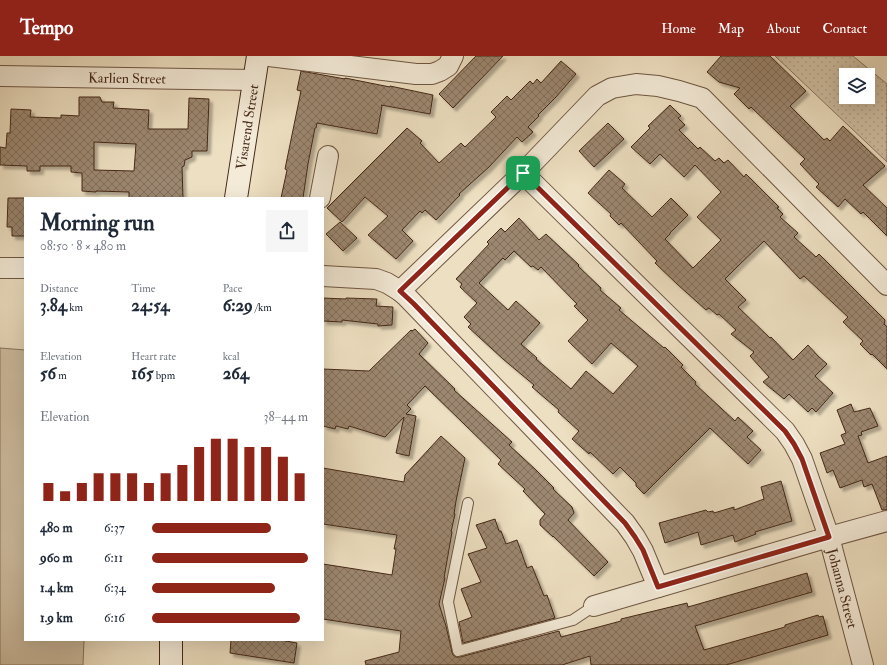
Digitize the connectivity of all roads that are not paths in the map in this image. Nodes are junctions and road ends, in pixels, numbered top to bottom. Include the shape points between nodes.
1 (258, 56) edge
2 (269, 56) edge
3 (453, 56) edge
4 (0, 76) edge
5 (254, 80) junction
6 (328, 156) dead end
7 (523, 173) junction
8 (236, 197) edge
9 (320, 197) edge
10 (0, 268) edge
11 (24, 268) edge
12 (324, 276) edge
13 (887, 285) edge
14 (400, 291) junction
15 (468, 503) dead end
16 (887, 521) edge
17 (829, 537) junction
18 (658, 587) junction
19 (594, 606) joint
20 (171, 641) edge
21 (171, 665) edge
22 (863, 665) edge

1 - 5 street, Visarend Street
2 - 3 street via 409,74 432,74 448,66
4 - 5 street, Karlien Street
5 - 8 street, Visarend Street
6 - 9 street
7 - 13 street via 597,96 612,88 636,84 678,90 702,98
7 - 14 street
7 - 17 street, Johanna Street via 785,431 802,459
10 - 11 street
12 - 14 street via 376,279
14 - 18 street via 625,523 643,550
15 - 19 lane via 448,602 458,651 573,620
16 - 17 street
17 - 18 street
17 - 22 street, Johanna Street
18 - 19 street
20 - 21 street

